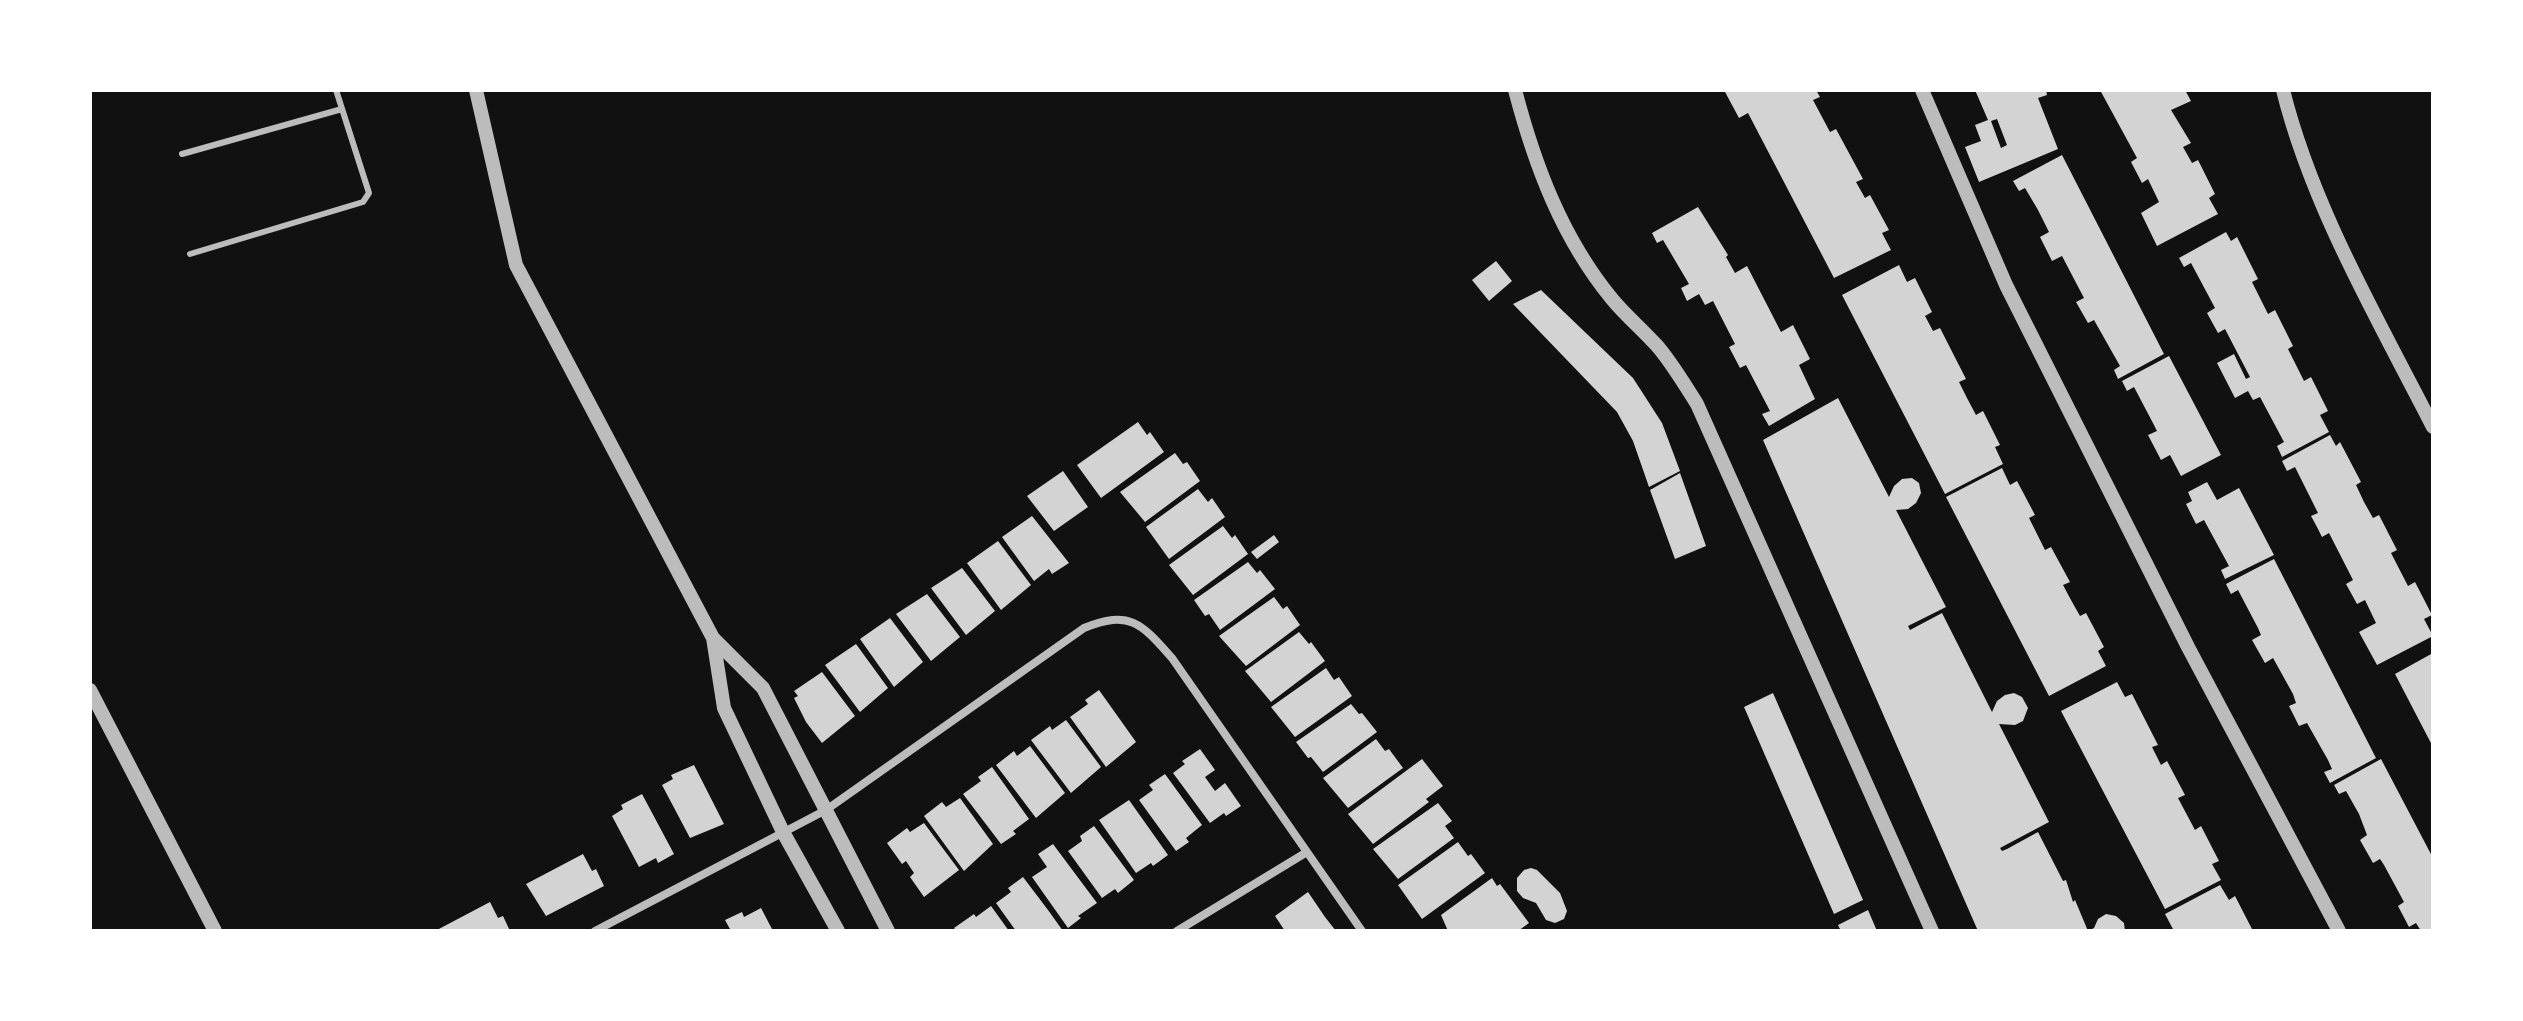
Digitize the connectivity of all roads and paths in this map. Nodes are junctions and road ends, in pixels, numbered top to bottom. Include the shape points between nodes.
1 (336, 90) edge
2 (476, 90) edge
3 (1515, 90) edge
4 (1922, 90) edge
5 (2283, 90) edge
6 (342, 109) junction
7 (182, 154) dead end
8 (190, 254) dead end
9 (2433, 427) edge
10 (713, 638) junction
11 (90, 690) edge
12 (826, 810) junction
13 (783, 832) junction
14 (1307, 852) junction
15 (215, 931) edge
16 (595, 931) edge
17 (838, 931) edge
18 (888, 931) edge
19 (1177, 931) edge
20 (1362, 931) edge
21 (1932, 931) edge
22 (2339, 931) edge

1 - 6 lane
2 - 10 street via 516,265
3 - 21 street via 1552,205 1573,244 1697,404
4 - 22 street via 2006,285
5 - 9 street via 2325,213
6 - 7 lane
6 - 8 lane via 369,193 363,202
10 - 12 street via 763,688
10 - 13 street via 724,708
11 - 15 street
12 - 13 street
12 - 14 street via 1084,628 1106,619 1128,619 1145,628 1172,658
12 - 18 street
13 - 16 street
13 - 17 street
14 - 19 street
14 - 20 street

